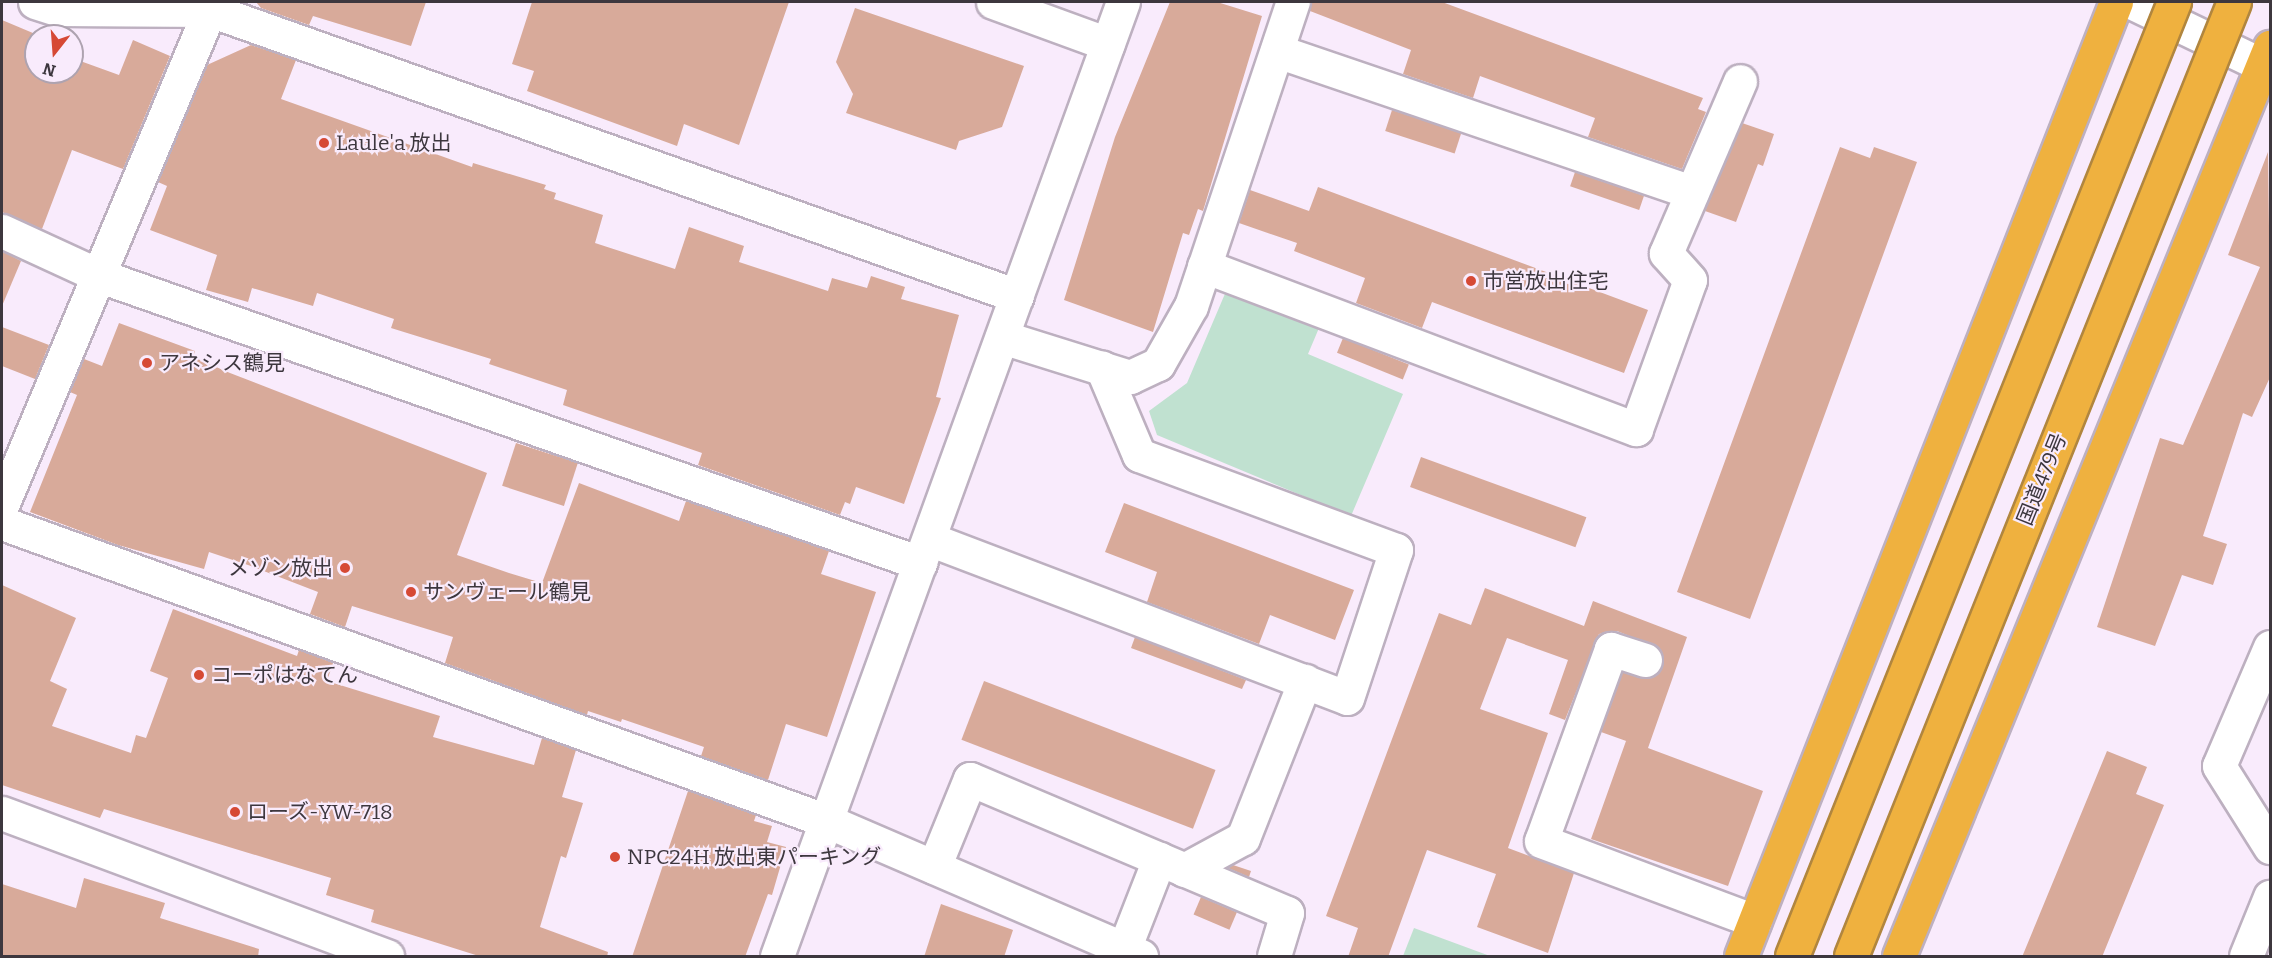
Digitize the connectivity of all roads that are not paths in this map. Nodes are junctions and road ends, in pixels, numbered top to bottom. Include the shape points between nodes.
1 (993, 2) edge
2 (1123, 2) edge
3 (1293, 2) edge
4 (2116, 2) edge
5 (2131, 2) edge
6 (2174, 2) edge
7 (2234, 2) edge
8 (50, 4) edge
9 (211, 6) edge
10 (1108, 44) junction
11 (1277, 51) junction
12 (2268, 60) edge
13 (1740, 81) dead end
14 (1692, 192) junction
15 (2, 231) edge
16 (1204, 266) junction
17 (100, 276) junction
18 (1017, 296) junction
19 (1002, 337) junction
20 (1102, 368) junction
21 (2, 505) edge
22 (2, 523) edge
23 (925, 551) junction
24 (2271, 647) edge
25 (1645, 660) dead end
26 (1305, 681) junction
27 (2, 813) edge
28 (827, 821) junction
29 (2271, 847) edge
30 (1172, 865) junction
31 (934, 867) junction
32 (2271, 897) edge
33 (1755, 921) junction
34 (1133, 953) edge
35 (387, 957) edge
36 (777, 957) edge
37 (1274, 957) edge
38 (1741, 957) edge
39 (1792, 957) edge
40 (1851, 957) edge
41 (1899, 957) edge
42 (2246, 957) edge

1 - 10 street
2 - 10 street
3 - 11 street
4 - 33 highway
5 - 12 street
6 - 39 highway, bridge
7 - 40 highway, 国道479号, bridge
8 - 9 street
9 - 17 street
9 - 18 street
10 - 18 street
11 - 14 street
11 - 16 street
12 - 41 highway
13 - 14 street
14 - 16 street via 1666,253 1690,280 1636,429
15 - 17 street
16 - 20 street via 1191,306 1158,364 1130,377
17 - 21 street
17 - 23 street
18 - 19 street
19 - 20 street
19 - 23 street
20 - 26 street via 1139,455 1396,550 1347,698
22 - 28 street
23 - 26 street
23 - 28 street
24 - 29 street via 2219,766
25 - 33 street via 1611,649 1541,841
26 - 30 street via 1243,838
27 - 35 street
28 - 31 street
28 - 36 street
30 - 31 street via 970,779
30 - 34 street
30 - 37 street via 1287,913
31 - 34 street
32 - 42 street
33 - 38 highway

